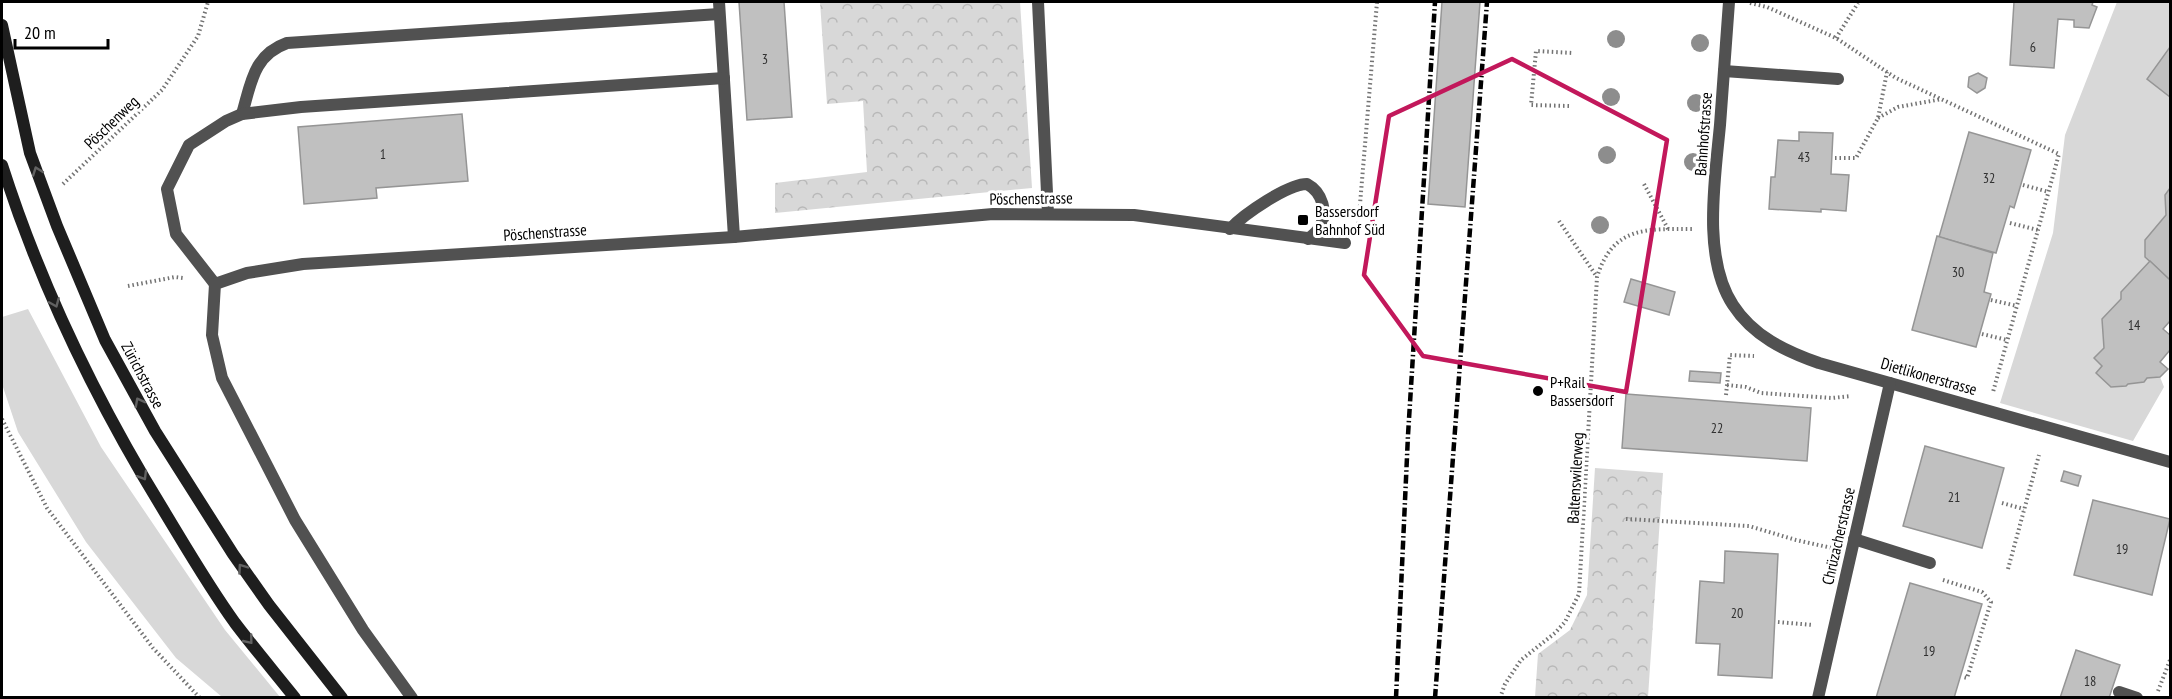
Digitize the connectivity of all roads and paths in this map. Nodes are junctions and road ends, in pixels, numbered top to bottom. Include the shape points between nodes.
1 (208, 2) edge
2 (1038, 2) edge
3 (1377, 2) edge
4 (1729, 2) edge
5 (1743, 2) edge
6 (1858, 3) dead end
7 (719, 8) edge
8 (2, 26) edge
9 (1836, 38) junction
10 (1573, 53) dead end
11 (1724, 71) junction
12 (1887, 72) junction
13 (724, 78) junction
14 (1838, 79) dead end
15 (1942, 99) junction
16 (1569, 106) dead end
17 (242, 114) junction
18 (1878, 118) junction
19 (1835, 158) dead end
20 (2, 165) edge
21 (1644, 183) dead end
22 (2023, 185) dead end
23 (62, 186) dead end
24 (2049, 192) junction
25 (1048, 214) junction
26 (1559, 221) dead end
27 (2010, 222) dead end
28 (1230, 228) junction
29 (1668, 229) junction
30 (1692, 229) dead end
31 (2038, 230) junction
32 (734, 237) junction
33 (1308, 239) junction
34 (1345, 243) joint
35 (1718, 269) joint
36 (1597, 277) junction
37 (214, 284) junction
38 (128, 286) dead end
39 (1991, 300) dead end
40 (2017, 306) junction
41 (1982, 334) dead end
42 (2007, 340) junction
43 (1754, 356) dead end
44 (1890, 383) junction
45 (1726, 385) junction
46 (1726, 395) dead end
47 (1851, 396) dead end
48 (1988, 410) junction
49 (2, 419) edge
50 (2039, 455) dead end
51 (2170, 462) edge
52 (2002, 503) dead end
53 (2024, 509) junction
54 (1626, 519) dead end
55 (1854, 539) junction
56 (1851, 554) junction
57 (1930, 563) dead end
58 (2007, 569) dead end
59 (1939, 579) dead end
60 (1778, 622) dead end
61 (1812, 625) dead end
62 (2170, 660) edge
63 (1963, 677) dead end
64 (2119, 692) dead end
65 (200, 698) edge
66 (295, 698) edge
67 (342, 698) edge
68 (412, 698) edge
69 (1500, 698) edge
70 (1818, 698) edge
71 (2137, 698) edge
72 (2155, 698) edge

1 - 23 path, Pöschenweg via 198,36 162,90
2 - 25 street
3 - 34 path via 1360,222 1355,236
4 - 11 street, Bahnhofstrasse
5 - 9 path via 1767,7
6 - 9 path
7 - 13 street
7 - 17 street via 287,43 265,56 253,73
67 -> 8 main road, Zürichstrasse via 232,554 155,431 105,340 30,153
9 - 12 path
10 - 16 path via 1536,51 1531,78 1531,105
11 - 14 street
11 - 35 street, Bahnhofstrasse via 1714,229
12 - 15 path
12 - 18 path
13 - 17 street
13 - 32 street
15 - 18 path via 1898,107
15 - 24 path via 2060,154
17 - 37 street via 189,145 167,189 176,234
18 - 19 path via 1856,158
20 -> 66 main road via 31,249 80,362 123,444 199,570
21 - 29 path
22 - 24 path
24 - 31 path
25 - 28 street, Pöschenstrasse via 1134,215
25 - 32 street, Pöschenstrasse via 993,214
26 - 36 path
27 - 31 path
28 - 33 street, Pöschenstrasse
28 - 33 street via 1283,192 1307,184 1318,193 1323,208 1320,226
29 - 30 path, Baltenswilerweg
29 - 36 path, Baltenswilerweg via 1648,229 1626,236 1606,254
31 - 40 path
32 - 37 street, Pöschenstrasse via 303,264 247,273
33 - 34 street, Pöschenstrasse
35 - 44 street, Dietlikonerstrasse via 1732,305 1775,345 1819,363
36 - 69 path, Baltenswilerweg via 1579,594 1565,622 1521,660
37 - 38 path via 175,277
37 - 68 street via 212,335 222,378 295,520 363,630
39 - 40 path
40 - 42 path
41 - 42 path
42 - 48 path
43 - 45 path via 1730,355
44 - 48 street, Dietlikonerstrasse
44 - 55 street, Chrüzacherstrasse
45 - 46 path
45 - 47 path via 1761,393
48 - 51 street, Dietlikonerstrasse
49 - 65 path via 47,508 153,648
50 - 53 path
52 - 53 path
53 - 58 path
54 - 56 path via 1749,526
55 - 56 street, Chrüzacherstrasse
55 - 57 street
56 - 70 street, Chrüzacherstrasse
59 - 63 path via 1982,592 1991,602 1967,678
60 - 61 path
62 - 72 path
64 - 71 street

